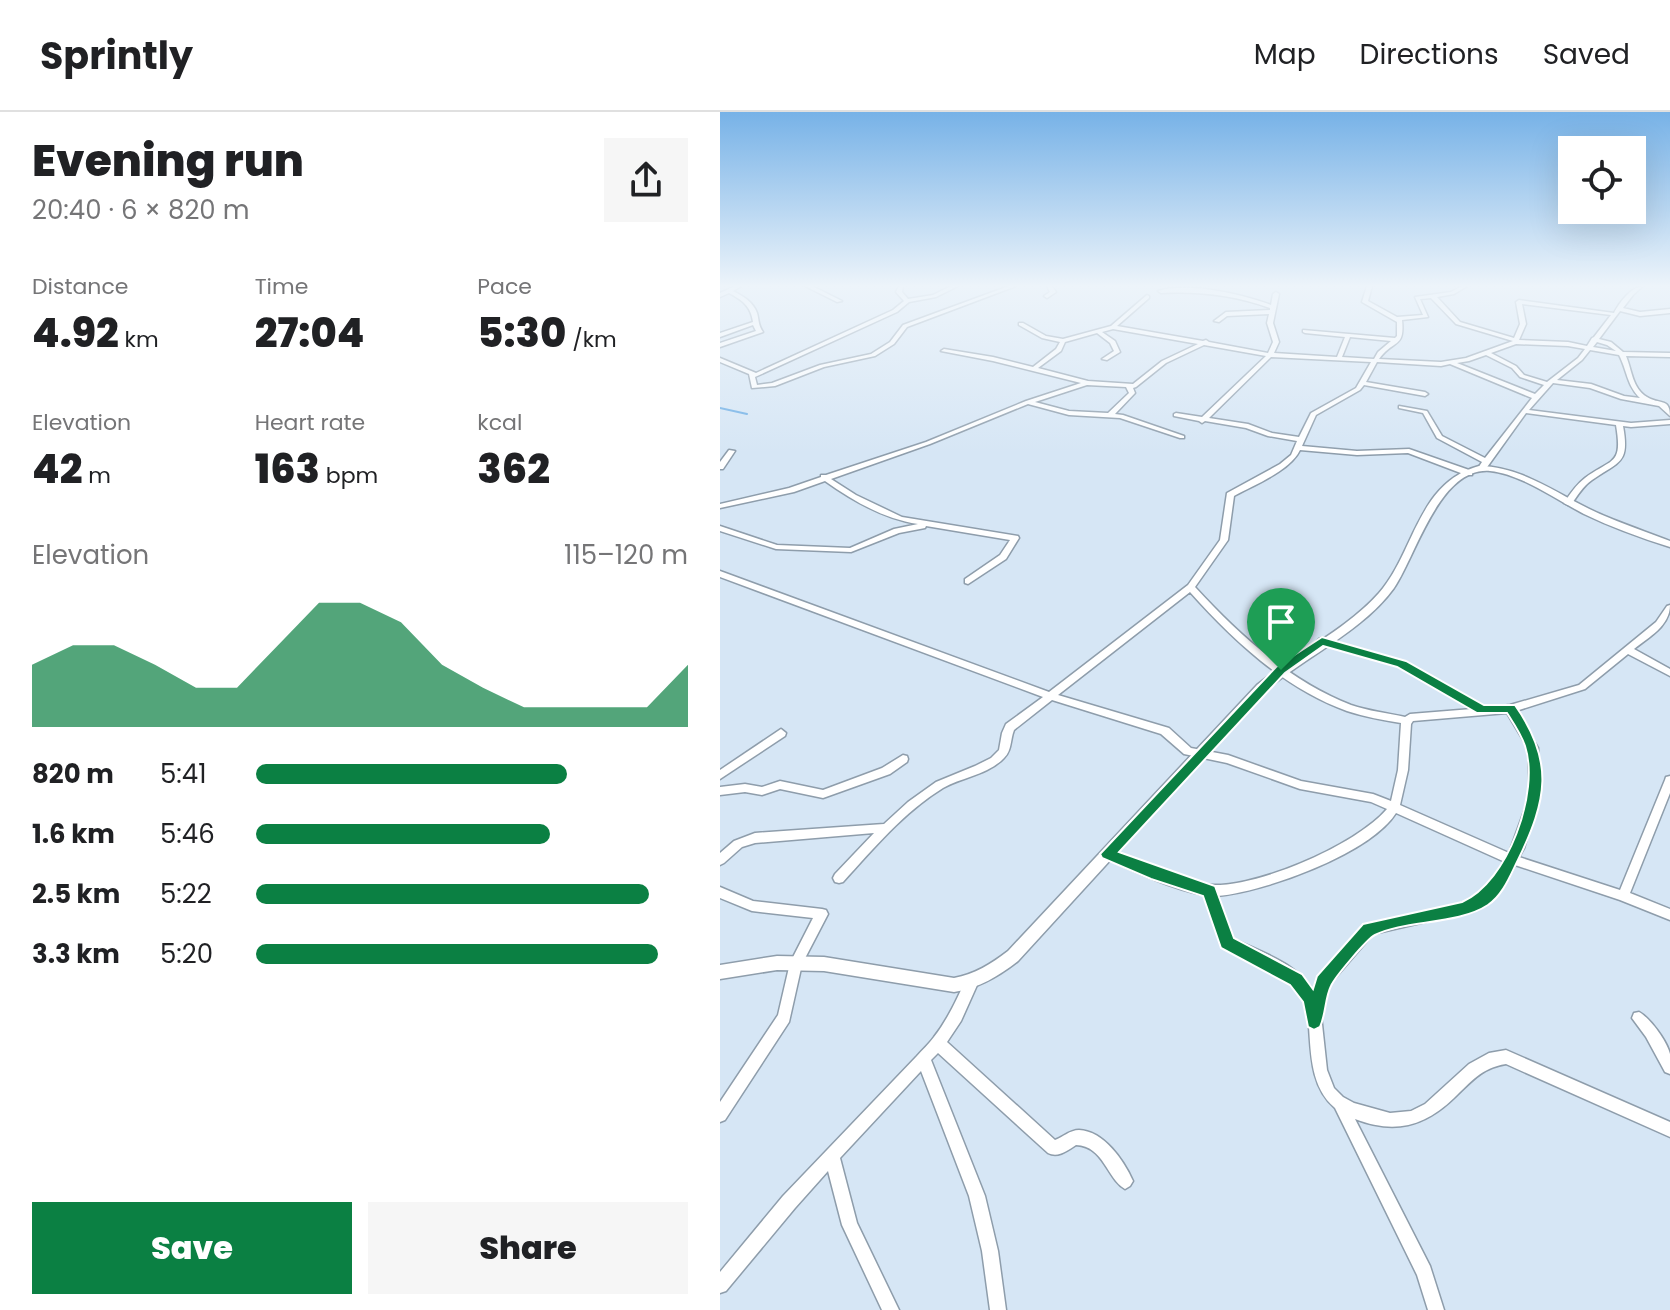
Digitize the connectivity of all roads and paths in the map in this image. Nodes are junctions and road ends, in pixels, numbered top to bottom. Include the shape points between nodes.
1 (1063, 341) edge
2 (832, 342) edge
3 (893, 342) edge
4 (1113, 342) edge
5 (1206, 342) joint
6 (1276, 342) edge
7 (1345, 342) edge
8 (1395, 342) edge
9 (1513, 342) edge
10 (1526, 342) edge
11 (1592, 342) edge
12 (1606, 342) edge
13 (1588, 347) junction
14 (944, 351) dead end
15 (1487, 353) junction
16 (1624, 354) junction
17 (1270, 355) junction
18 (1670, 355) edge
19 (1657, 356) junction
20 (1339, 358) junction
21 (1105, 359) dead end
22 (720, 360) edge
23 (1376, 360) junction
24 (1663, 362) dead end
25 (1451, 363) junction
26 (1035, 368) junction
27 (752, 375) junction
28 (1087, 383) junction
29 (1363, 383) junction
30 (1550, 383) junction
31 (1129, 387) junction
32 (1425, 394) dead end
33 (1536, 397) junction
34 (1648, 401) junction
35 (1028, 402) junction
36 (1401, 407) dead end
37 (1524, 411) junction
38 (1111, 414) junction
39 (1670, 414) edge
40 (1176, 415) dead end
41 (1202, 421) junction
42 (1670, 422) edge
43 (1619, 424) junction
44 (1182, 437) dead end
45 (1300, 444) junction
46 (731, 451) dead end
47 (720, 467) edge
48 (1479, 467) junction
49 (824, 477) junction
50 (1568, 503) junction
51 (720, 506) edge
52 (926, 525) junction
53 (720, 528) edge
54 (1670, 544) edge
55 (720, 574) edge
56 (968, 581) dead end
57 (1191, 587) junction
58 (1670, 608) edge
59 (1665, 626) edge
60 (1322, 641) junction
61 (1628, 650) junction
62 (1281, 670) junction
63 (1670, 673) edge
64 (1051, 696) junction
65 (1510, 709) junction
66 (1482, 710) junction
67 (1408, 721) junction
68 (781, 733) dead end
69 (1202, 752) junction
70 (903, 759) dead end
71 (720, 775) edge
72 (1670, 780) edge
73 (720, 791) edge
74 (1393, 807) junction
75 (886, 828) junction
76 (1108, 854) junction
77 (720, 860) edge
78 (1513, 860) junction
79 (839, 878) dead end
80 (1209, 891) junction
81 (720, 892) edge
82 (1623, 896) junction
83 (1670, 915) edge
84 (796, 963) junction
85 (720, 972) edge
86 (971, 983) junction
87 (1639, 1018) dead end
88 (1314, 1021) junction
89 (938, 1043) junction
90 (923, 1057) junction
91 (1670, 1067) edge
92 (1341, 1106) junction
93 (720, 1115) edge
94 (1670, 1130) edge
95 (832, 1155) junction
96 (1125, 1181) dead end
97 (720, 1285) edge
98 (891, 1310) edge
99 (998, 1310) edge
100 (1436, 1310) edge

1 - 26 street
2 - 27 street
3 - 27 street via 870,356 822,366 768,387 754,387
4 - 21 street via 1117,352
5 - 17 street
5 - 31 street
6 - 17 street
7 - 20 street
8 - 23 street
9 - 15 street
10 - 13 street
11 - 13 street
12 - 16 street
13 - 16 street
13 - 30 street
14 - 26 street
15 - 25 street
15 - 30 street via 1522,376
16 - 19 street
16 - 34 street via 1631,383
17 - 20 street
17 - 41 street
18 - 19 street
19 - 24 street
20 - 23 street
22 - 27 street
23 - 25 street
23 - 29 street
25 - 33 street
26 - 28 street
28 - 31 street
28 - 35 street
29 - 32 street
29 - 45 street via 1313,414
30 - 33 street
30 - 34 street via 1591,386
31 - 38 street via 1132,393
33 - 37 street
34 - 39 street via 1664,405
35 - 38 street via 1069,413
35 - 49 street
36 - 48 street via 1425,412 1439,437
37 - 43 street
37 - 48 street
38 - 44 street
40 - 41 street
41 - 45 street via 1248,426
42 - 43 street
43 - 50 street via 1623,445 1617,462 1584,482
45 - 48 street via 1357,453 1409,451
45 - 57 street via 1283,466 1228,497 1224,540
46 - 47 street
48 - 50 street via 1508,474
48 - 60 street via 1432,506 1382,596
49 - 51 street
49 - 52 street via 887,514
50 - 54 street
52 - 53 street via 851,550 776,547
52 - 56 street via 1015,538 1003,557
55 - 64 street
57 - 62 street
57 - 64 street
58 - 59 street
59 - 61 street
60 - 62 street
60 - 66 street via 1401,664
61 - 63 street
61 - 65 street via 1582,687
62 - 67 street via 1349,708
62 - 69 street
64 - 69 street via 1165,731 1188,751
64 - 75 street via 1007,729 1001,756 943,783
65 - 66 street
65 - 78 street via 1526,731 1535,766 1535,795
66 - 67 street
67 - 74 street
68 - 71 street
69 - 74 street via 1300,785
69 - 76 street
70 - 73 street via 886,771 823,794 780,785 762,791
72 - 82 street
74 - 78 street
74 - 80 street via 1386,819 1345,849 1244,888
75 - 77 street via 755,838
75 - 79 street
76 - 80 street
76 - 86 street via 1013,956
78 - 82 street
78 - 88 street via 1483,900 1369,929 1323,982
80 - 88 street via 1227,942 1296,980 1311,1000
81 - 84 street via 752,906 822,914
82 - 83 street
84 - 85 street
84 - 86 street via 932,983
84 - 93 street via 784,1017
86 - 89 street
87 - 91 street
88 - 92 street via 1323,1079
89 - 90 street
89 - 96 street via 1053,1148 1081,1136 1106,1155
90 - 95 street
90 - 99 street via 977,1196
92 - 94 street via 1368,1116 1413,1119 1497,1056
92 - 100 street via 1424,1272
95 - 97 street
95 - 98 street via 850,1225

